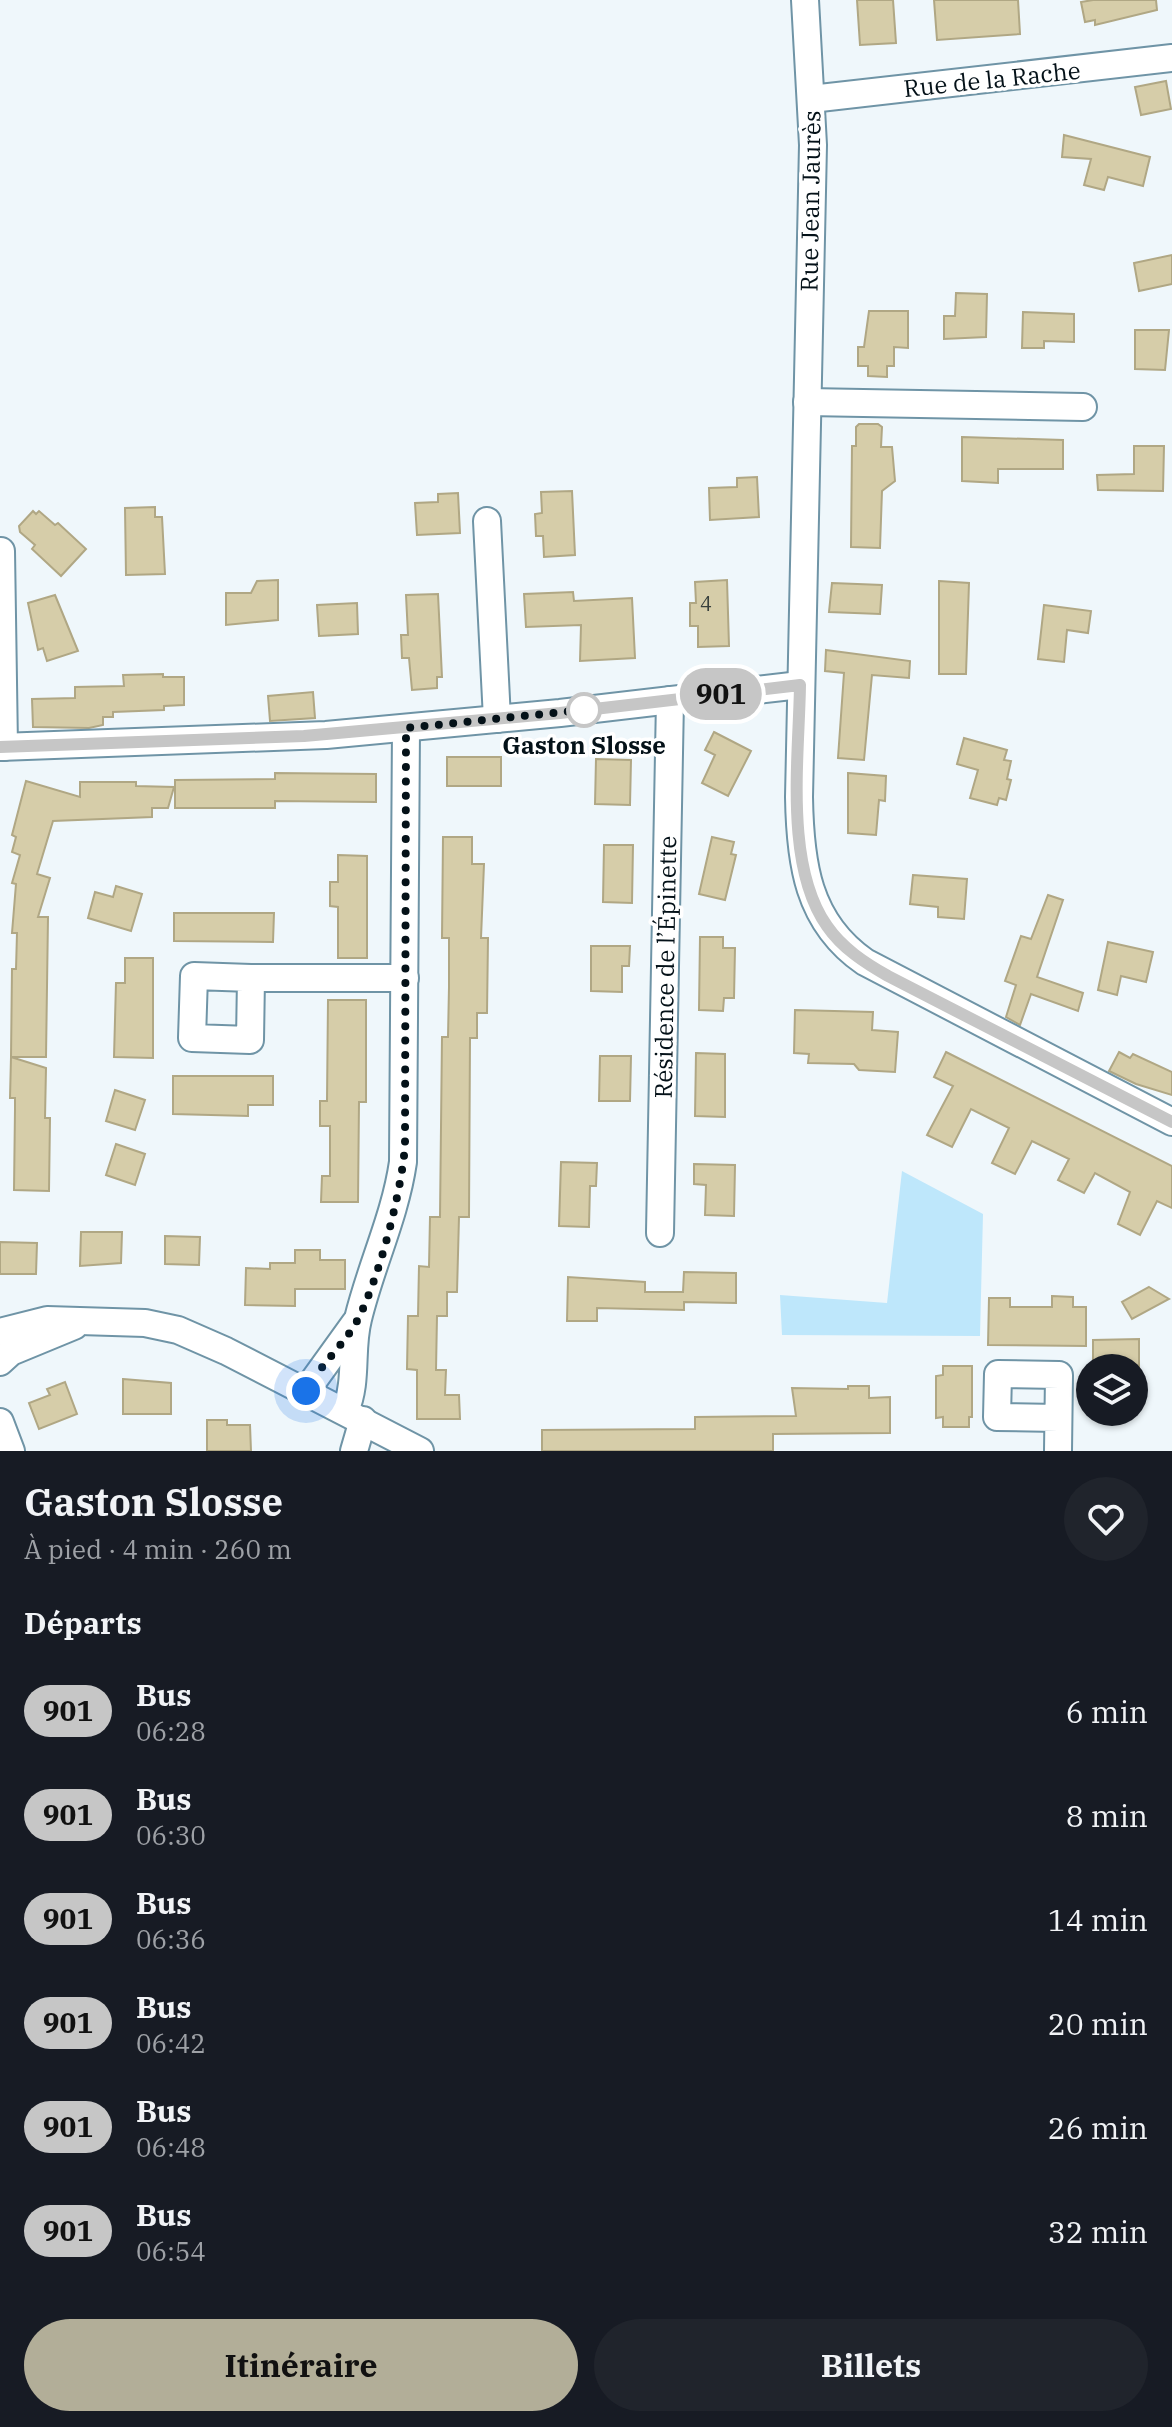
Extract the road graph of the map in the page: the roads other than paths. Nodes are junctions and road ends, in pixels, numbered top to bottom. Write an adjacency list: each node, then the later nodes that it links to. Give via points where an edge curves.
1 (805, 0): 3 (street, Rue Jean Jaurès)
2 (1172, 58): 3 (street, Rue de la Rache)
3 (811, 99): 4 (street, Rue Jean Jaurès)
4 (807, 402): 5 (street); 8 (street, Rue Jean Jaurès)
5 (1083, 407)
6 (487, 521): 10 (street)
7 (1, 551): 12 (street)
8 (800, 685): 9 (street); 15 (street, Rue Jean Jaurès, via 801,859 814,903 835,937 888,976)
9 (670, 700): 10 (street); 16 (street, Résidence de l’Épinette)
10 (497, 719): 11 (street)
11 (406, 728): 12 (street, via 269,739); 14 (street)
12 (2, 747)
13 (251, 978): 14 (street)
14 (405, 978): 18 (street, via 403,1162 393,1215)
15 (1172, 1122)
16 (660, 1233)
17 (93, 1320): 19 (street, via 47,1320); 20 (street, via 16,1350); 21 (street, via 178,1330)
18 (357, 1320): 21 (street); 24 (street, via 354,1381)
19 (0, 1332)
20 (0, 1362)
21 (306, 1391): 24 (street)
22 (1058, 1418): 28 (street)
23 (0, 1422): 25 (street)
24 (365, 1428): 26 (street); 27 (street)
25 (11, 1451)
26 (354, 1451)
27 (420, 1451)
28 (1058, 1451)

